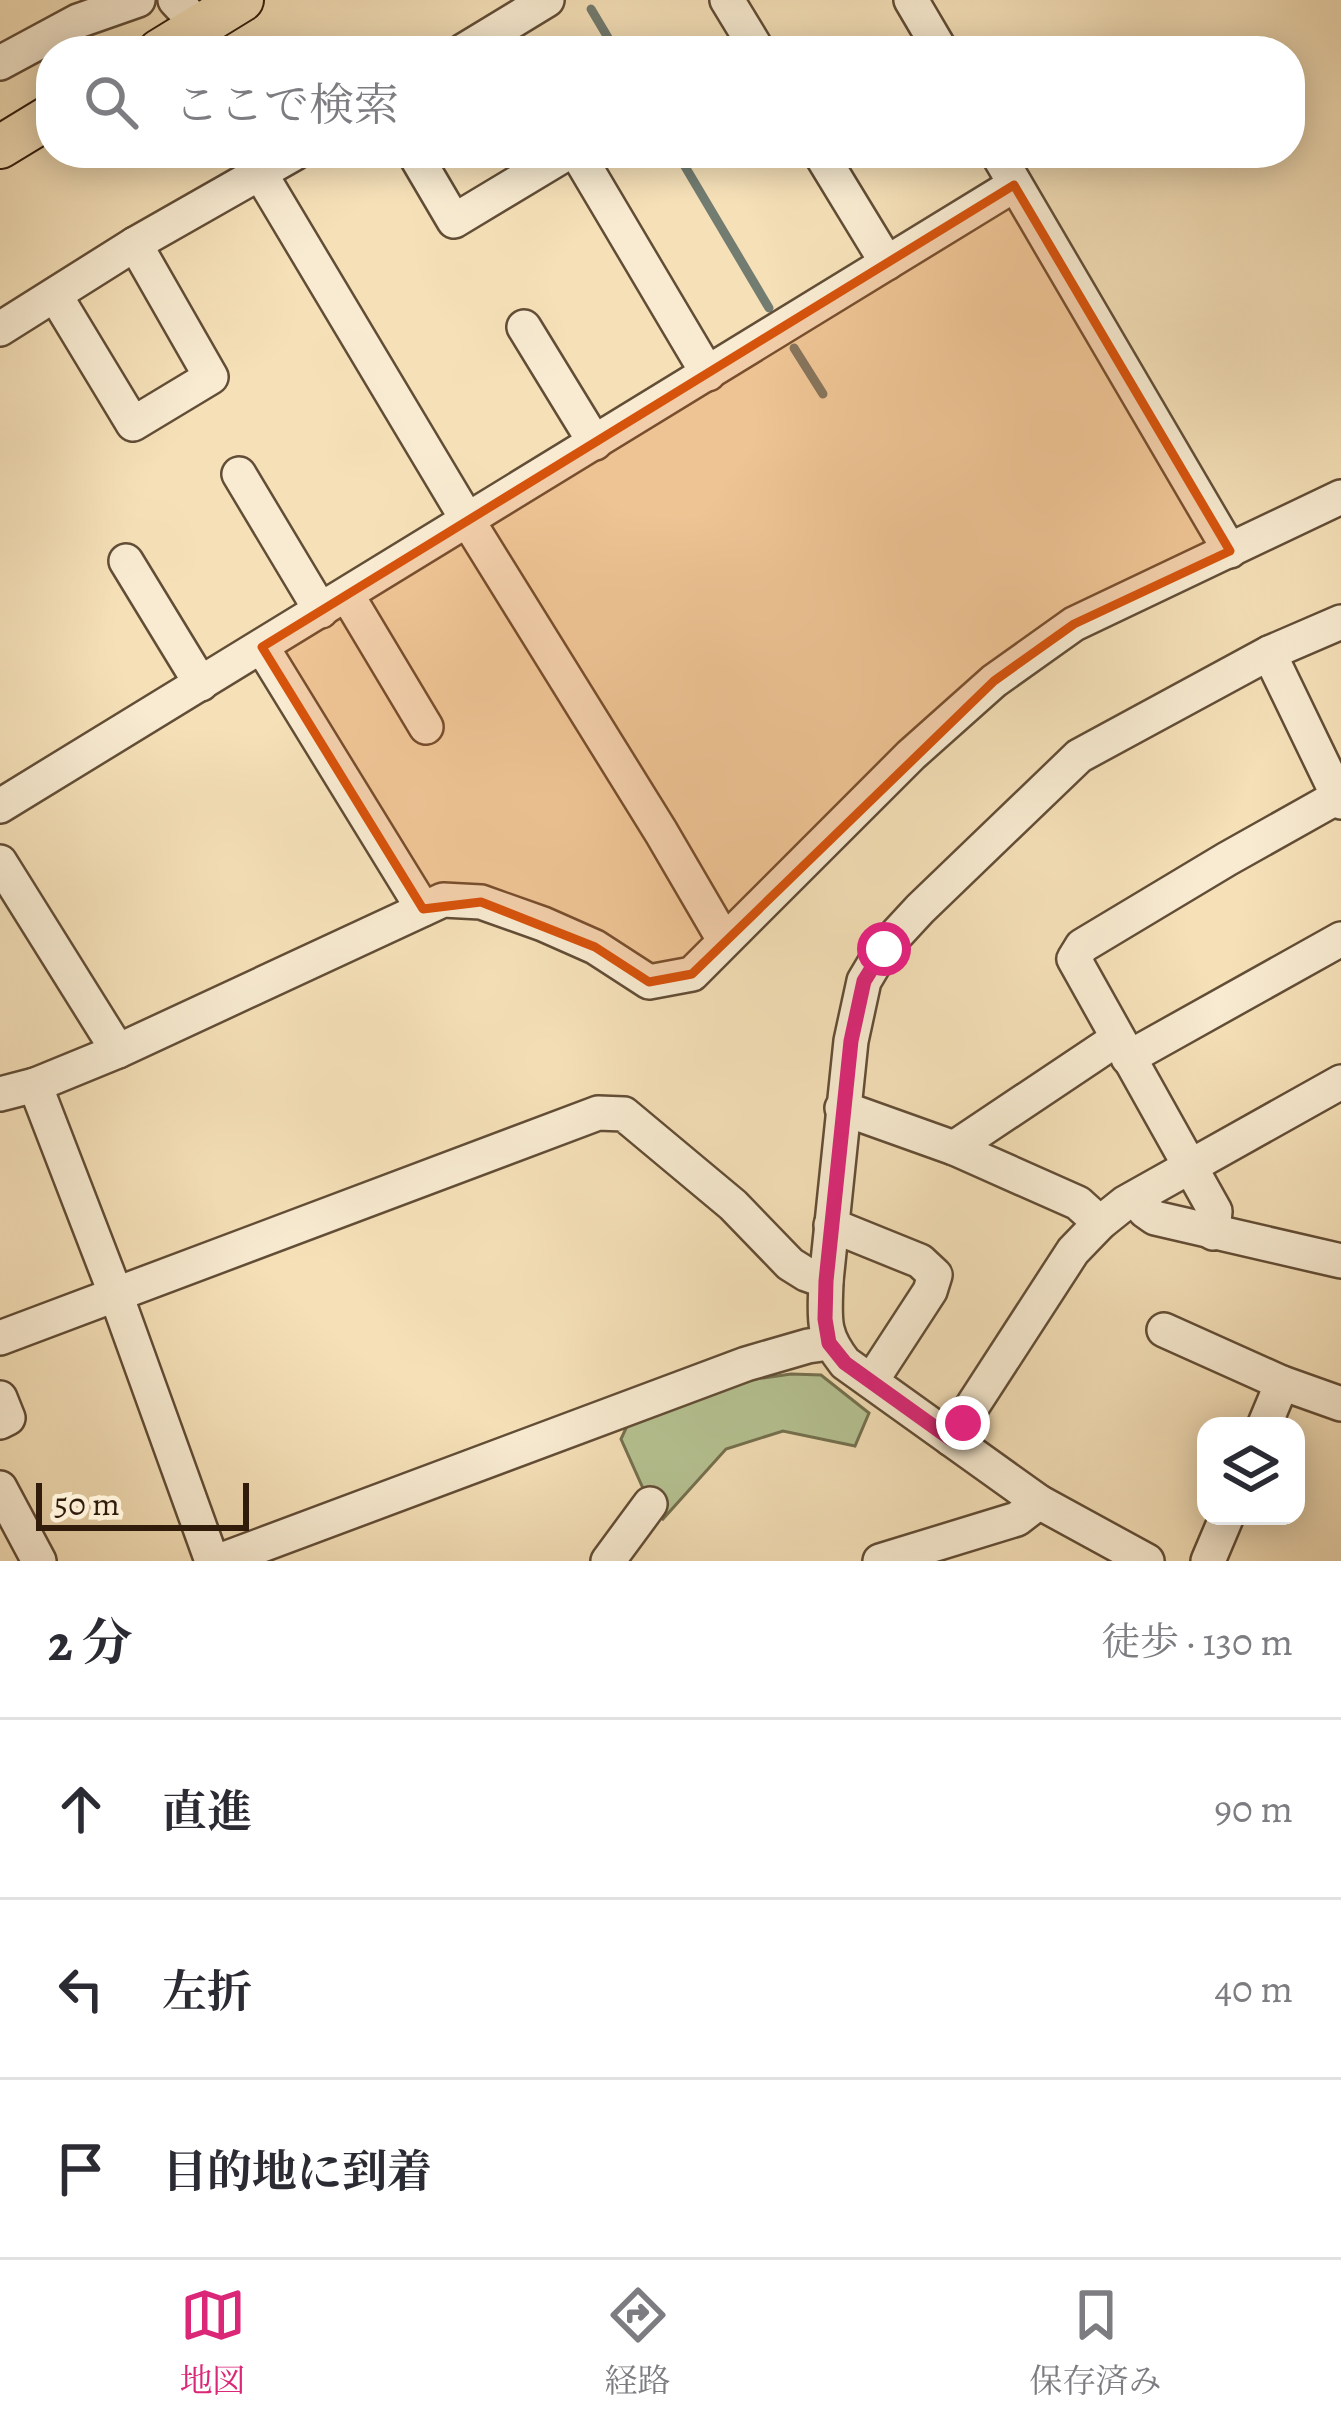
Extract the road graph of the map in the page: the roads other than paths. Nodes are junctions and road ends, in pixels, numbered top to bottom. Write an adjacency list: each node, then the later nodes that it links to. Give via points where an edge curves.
1 (138, 0): 7 (street)
2 (242, 0): 6 (main road)
3 (547, 0): 8 (street)
4 (727, 0): 9 (street)
5 (911, 0): 10 (street)
6 (180, 33)
7 (51, 36)
8 (512, 36)
9 (749, 36)
10 (932, 36)
11 (36, 44): 12 (street)
12 (0, 63)
13 (36, 125): 14 (main road)
14 (0, 147)
15 (248, 168): 23 (street)
16 (256, 168): 32 (street)
17 (424, 168): 18 (street, via 454,221)
18 (542, 168)
19 (586, 168): 28 (street)
20 (829, 168): 24 (street)
21 (1005, 168): 22 (street)
22 (1014, 185): 24 (street); 33 (street)
23 (136, 244): 25 (street); 25 (street, via 211,377 133,424)
24 (887, 263): 28 (street)
25 (56, 295): 27 (street)
26 (524, 327): 29 (street)
27 (0, 329)
28 (708, 374): 29 (street)
29 (595, 443): 32 (street)
30 (239, 474): 35 (street)
31 (1341, 497): 33 (street)
32 (468, 521): 35 (street); 46 (street)
33 (1229, 551): 46 (street, via 1074,624 994,681)
34 (126, 560): 39 (street)
35 (334, 603): 37 (street); 40 (street)
36 (1341, 622): 38 (street)
37 (262, 647): 39 (street); 44 (street)
38 (1269, 653): 41 (street); 52 (street, via 1079,757 920,908 864,981)
39 (201, 684): 42 (street)
40 (426, 727)
41 (1340, 798): 47 (street, via 1082,946 1074,959)
42 (0, 806)
43 (0, 862): 48 (street)
44 (423, 908): 46 (street, via 482,902 595,947 649,982 692,974); 48 (street)
45 (1341, 939): 47 (street)
46 (724, 940)
47 (1123, 1049): 53 (street); 54 (street)
48 (118, 1051): 50 (street)
49 (1341, 1082): 54 (street)
50 (35, 1085): 51 (street); 61 (street)
51 (0, 1094)
52 (842, 1108): 53 (street); 57 (street)
53 (954, 1148): 56 (street, via 1078,1203)
54 (1190, 1166): 55 (street); 58 (street, via 1216,1211)
55 (1135, 1198): 56 (street); 58 (street, via 1155,1218)
56 (1100, 1223): 71 (street, via 1073,1251)
57 (831, 1225): 60 (street); 65 (street, via 920,1261 934,1275)
58 (1213, 1233): 59 (street)
59 (1341, 1261)
60 (826, 1281): 61 (street, via 790,1264 624,1114 598,1114); 64 (street)
61 (116, 1295): 63 (street); 77 (street)
62 (1164, 1330): 66 (street)
63 (0, 1338)
64 (829, 1343): 65 (street); 77 (street, via 746,1364)
65 (872, 1380): 71 (street)
66 (1282, 1383): 68 (street); 69 (street)
67 (0, 1398): 70 (street, via 8,1418)
68 (1341, 1404)
69 (1268, 1417)
70 (0, 1422)
71 (951, 1439): 73 (street)
72 (0, 1488): 76 (street)
73 (1039, 1502): 79 (street, via 1017,1519); 80 (street)
74 (650, 1504): 78 (street)
75 (1223, 1525): 81 (street)
76 (39, 1561)
77 (216, 1561)
78 (608, 1561)
79 (880, 1561)
80 (1147, 1561)
81 (1208, 1561)

